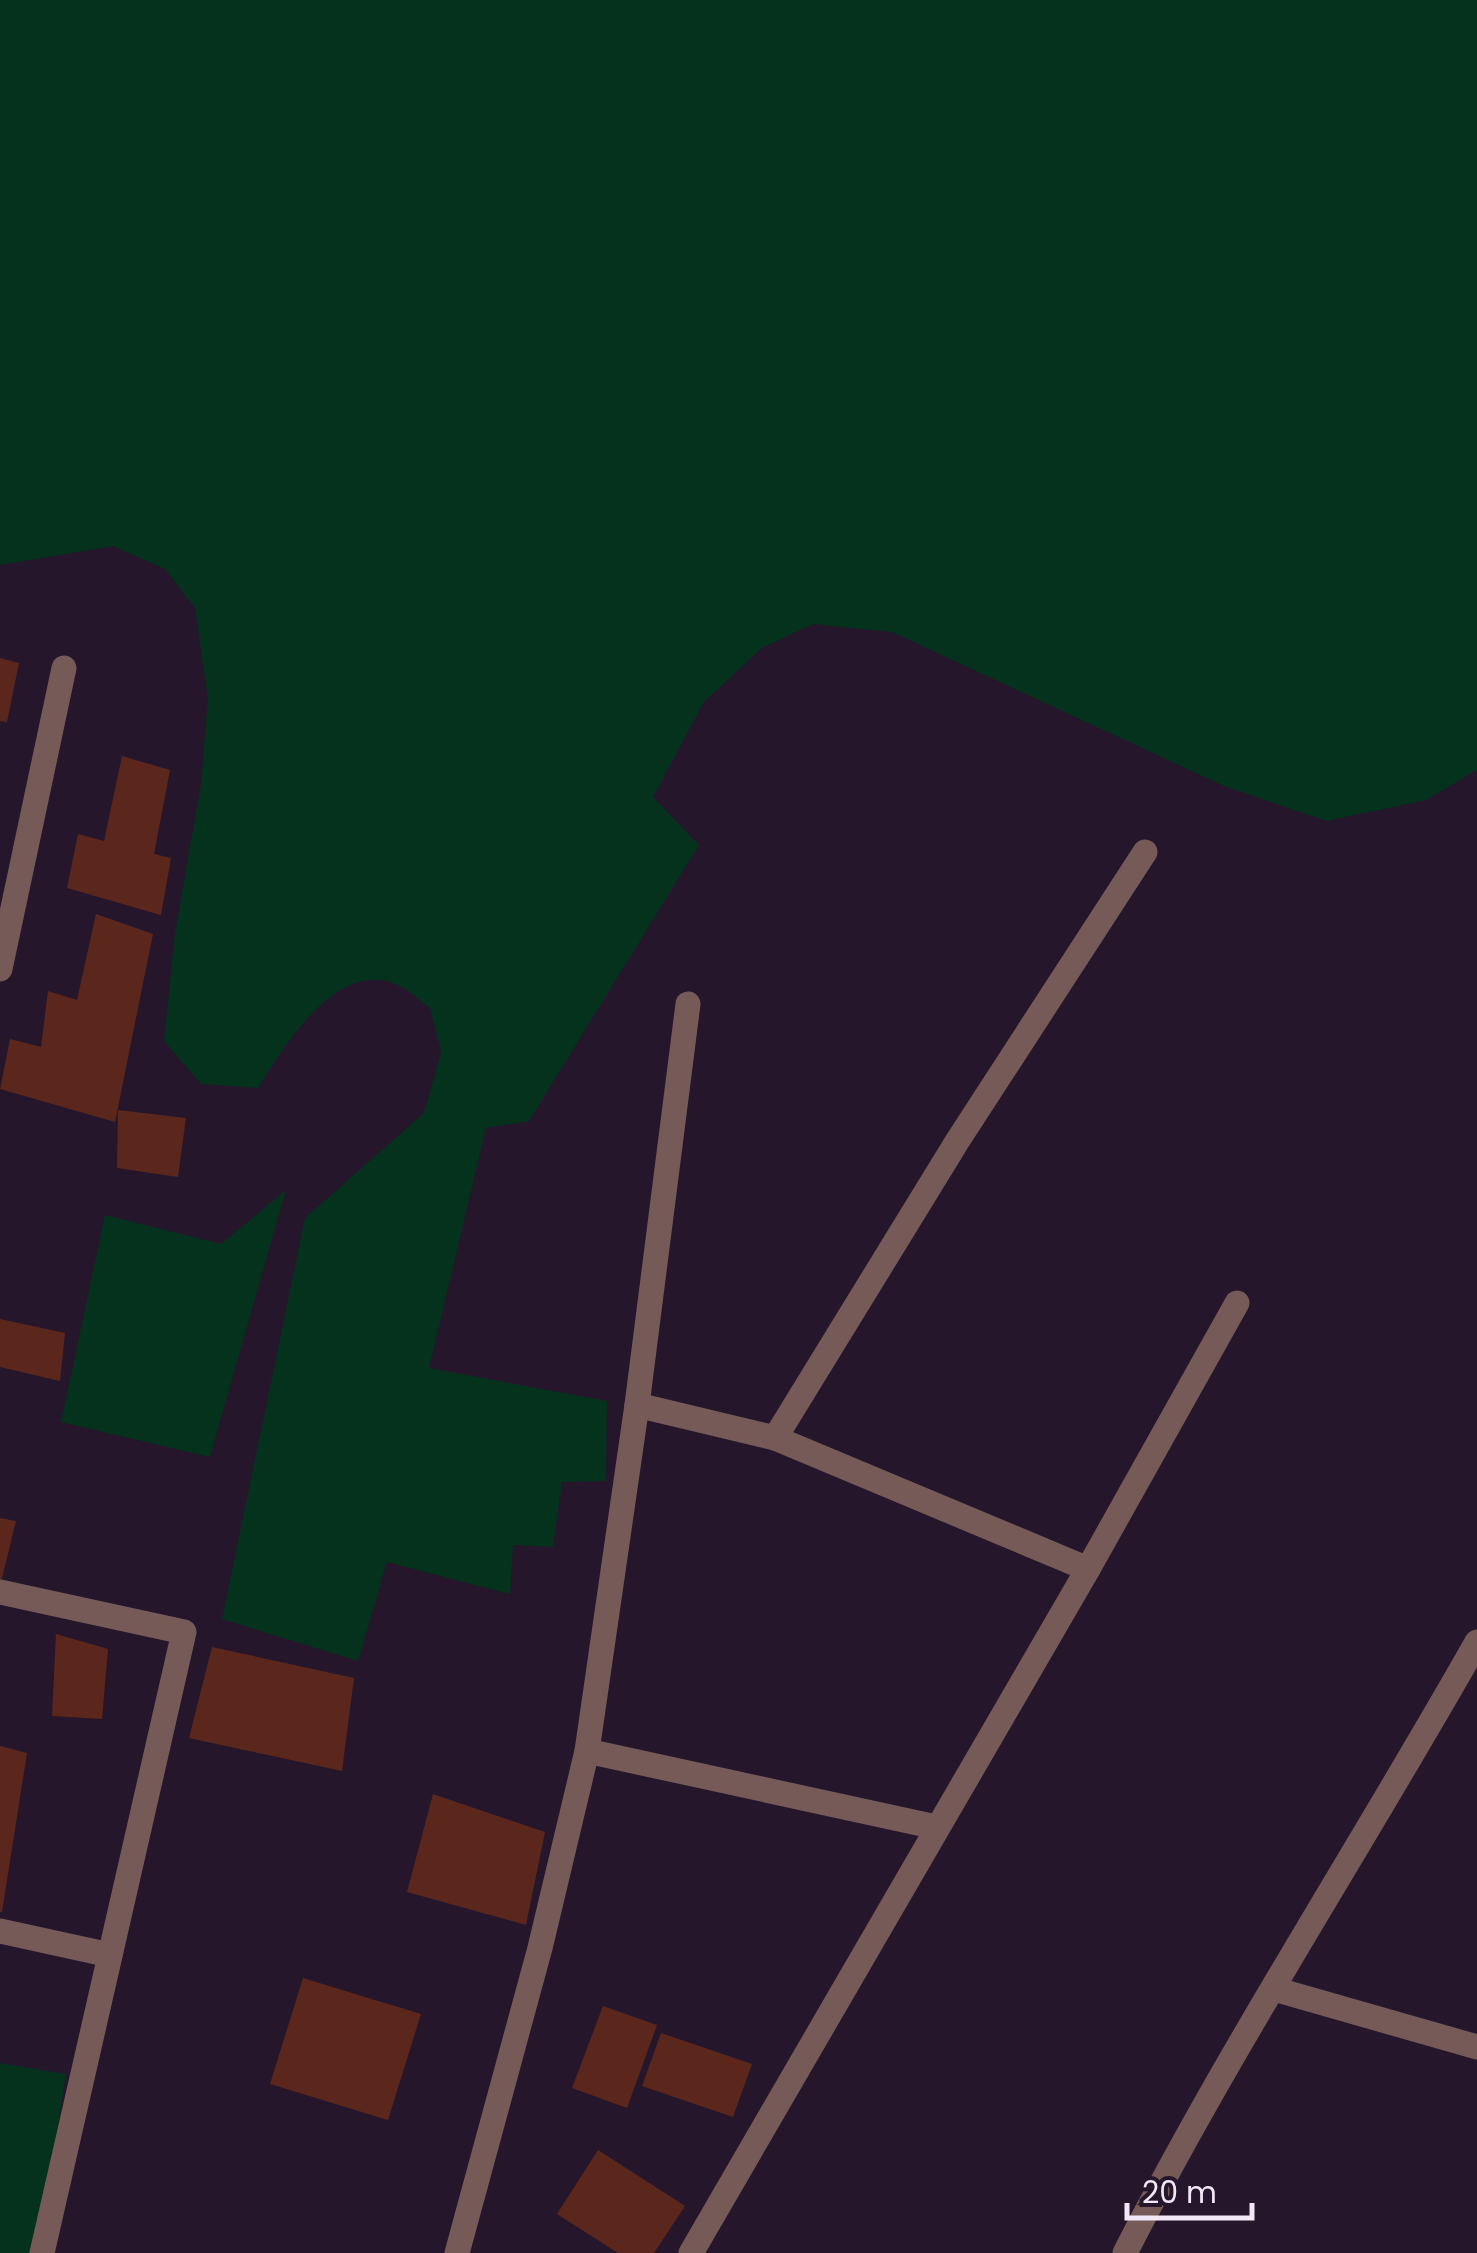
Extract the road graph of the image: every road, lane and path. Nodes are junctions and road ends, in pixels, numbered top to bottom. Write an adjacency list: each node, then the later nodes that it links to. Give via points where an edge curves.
1 (64, 668): 3 (street)
2 (1145, 852): 7 (street)
3 (0, 969)
4 (688, 1004): 6 (street)
5 (1237, 1302): 8 (street)
6 (638, 1405): 7 (street); 11 (street)
7 (775, 1438): 8 (street)
8 (1088, 1569): 12 (street)
9 (0, 1592): 14 (street, via 184,1632)
10 (1477, 1642): 15 (street)
11 (587, 1751): 12 (street); 18 (street)
12 (936, 1827): 19 (street)
13 (0, 1931): 14 (street)
14 (110, 1954): 17 (street)
15 (1274, 1989): 16 (street); 20 (street)
16 (1477, 2048)
17 (42, 2253)
18 (457, 2253)
19 (690, 2253)
20 (1125, 2253)

